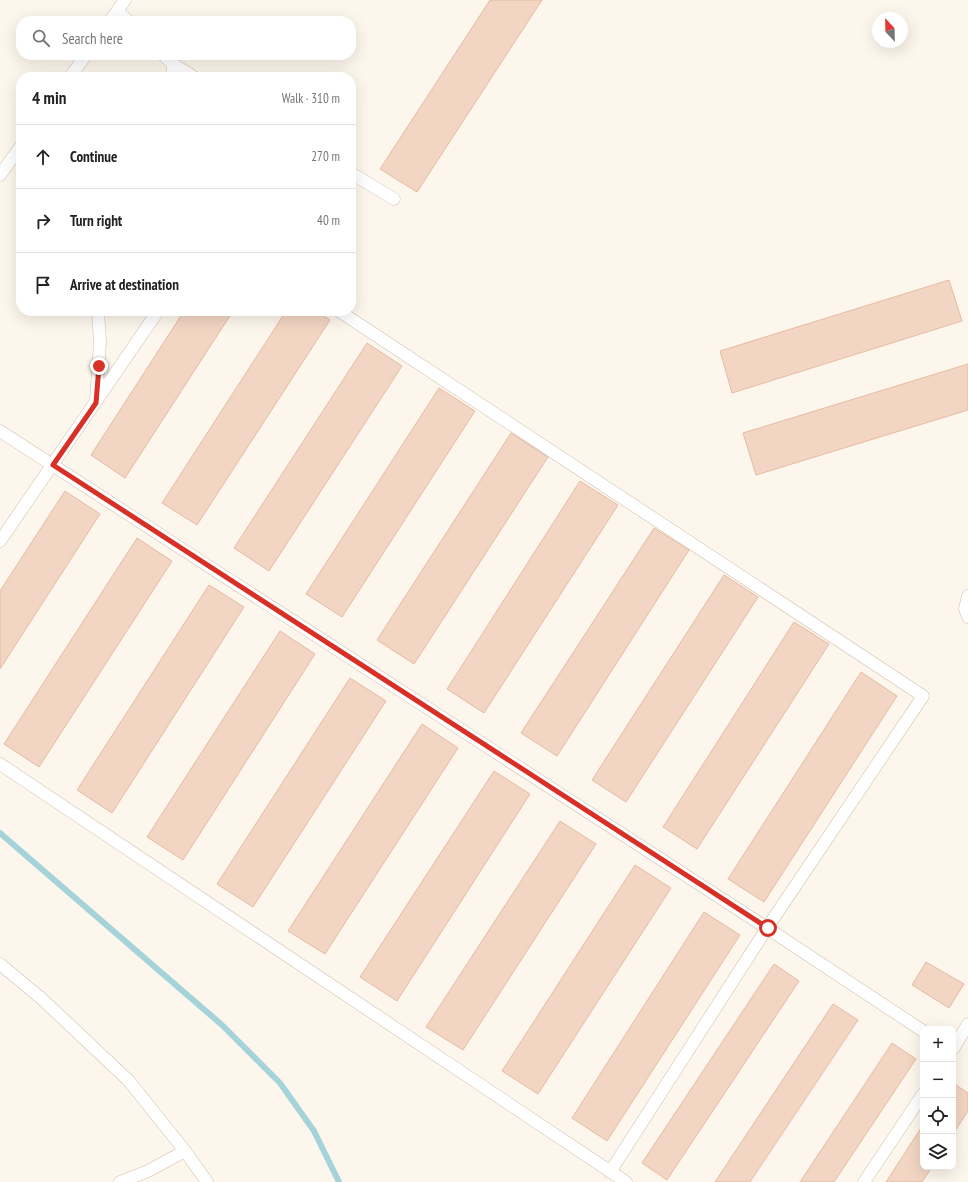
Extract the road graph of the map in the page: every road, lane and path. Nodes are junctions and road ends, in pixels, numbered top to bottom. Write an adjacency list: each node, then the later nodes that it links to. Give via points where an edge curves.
1 (125, 0): 2 (lane)
2 (114, 16)
3 (82, 60): 6 (lane)
4 (169, 60): 5 (lane)
5 (173, 64): 7 (lane); 8 (lane)
6 (74, 72)
7 (172, 72)
8 (186, 72)
9 (16, 153): 10 (lane)
10 (0, 175)
11 (356, 176): 12 (lane)
12 (394, 199)
13 (98, 316): 16 (lane, via 100,342)
14 (155, 316): 16 (lane)
15 (347, 316): 23 (lane, via 923,696)
16 (96, 403): 18 (lane)
17 (0, 431): 18 (lane)
18 (53, 465): 19 (lane); 23 (lane)
19 (0, 541)
20 (968, 596): 21 (lane, via 965,609)
21 (968, 617)
22 (0, 764): 30 (lane)
23 (768, 928): 26 (lane); 30 (lane)
24 (0, 964): 29 (lane, via 42,999 129,1082)
25 (968, 1024): 27 (lane)
26 (920, 1029)
27 (956, 1044)
28 (920, 1098): 34 (lane)
29 (185, 1151): 31 (lane, via 148,1171); 32 (lane)
30 (610, 1172): 33 (lane)
31 (120, 1182)
32 (207, 1182)
33 (626, 1182)
34 (864, 1182)

